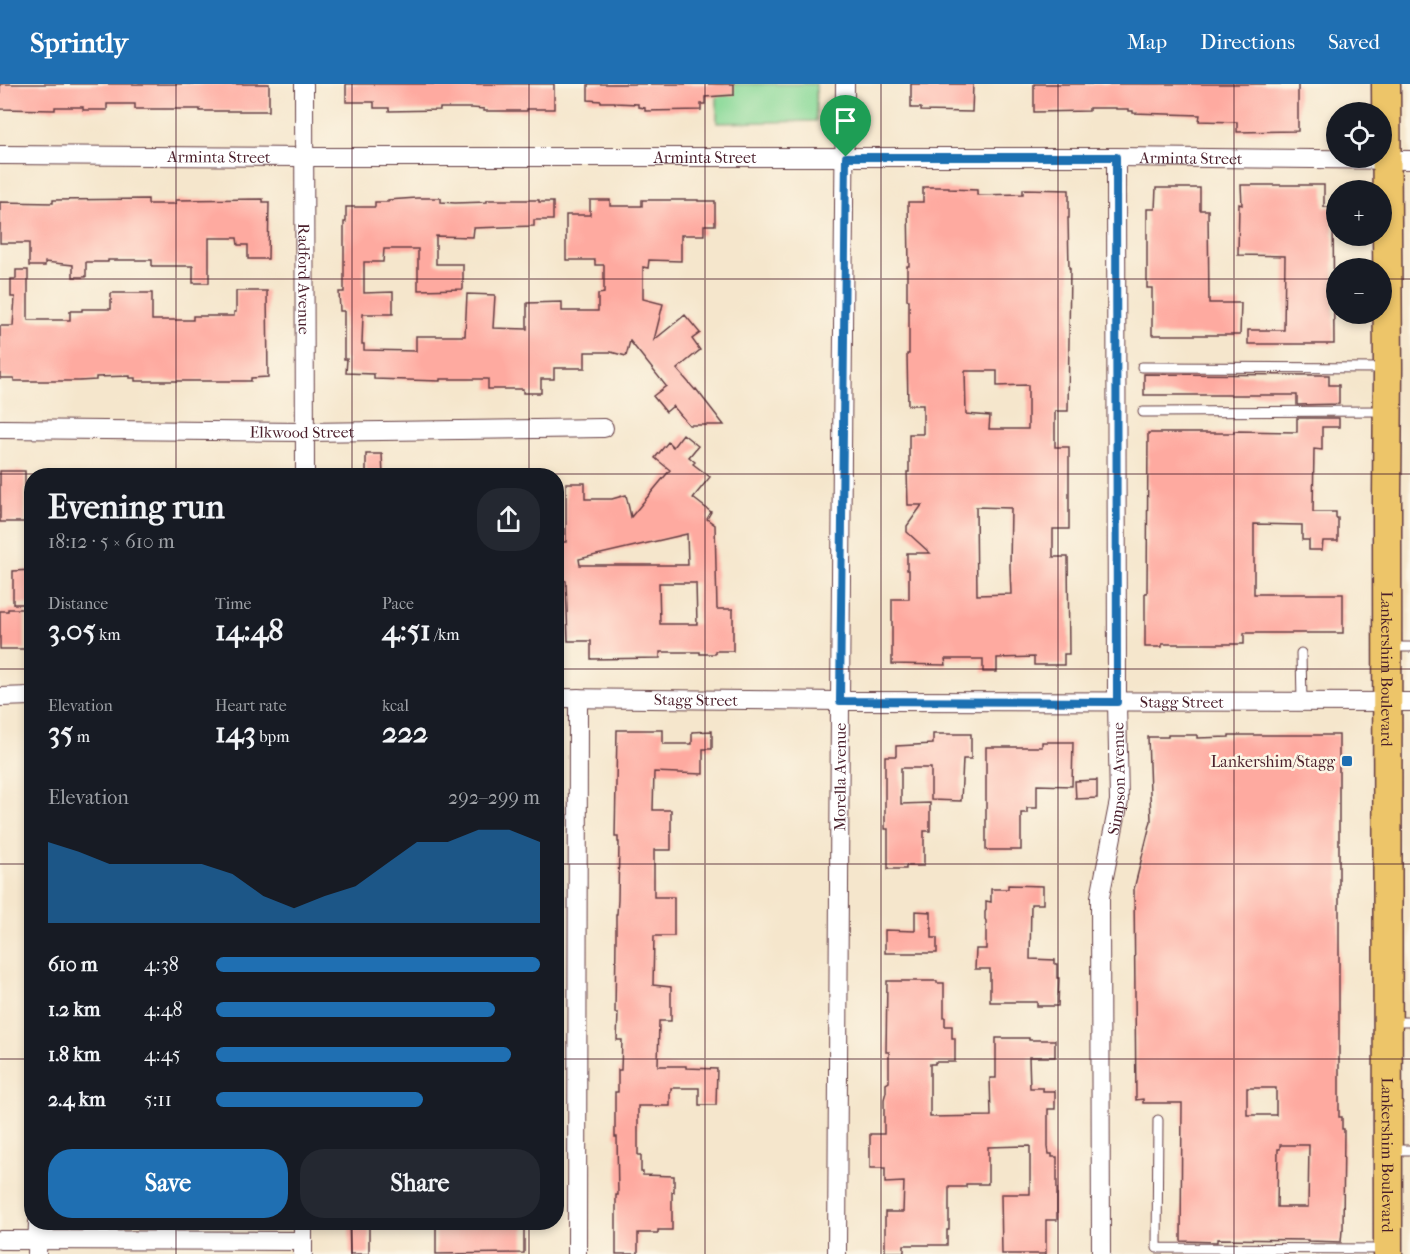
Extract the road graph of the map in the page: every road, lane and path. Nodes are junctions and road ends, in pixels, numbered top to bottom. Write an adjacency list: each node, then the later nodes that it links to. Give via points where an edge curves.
1 (304, 84): 5 (street, Radford Avenue)
2 (845, 84): 6 (street, Morella Avenue)
3 (1386, 84): 8 (main road, Lankershim Boulevard)
4 (0, 154): 5 (street, Arminta Street)
5 (304, 157): 6 (street, Arminta Street); 15 (street, Radford Avenue)
6 (846, 157): 7 (street, Arminta Street); 23 (street, Morella Avenue)
7 (1116, 157): 8 (street, Arminta Street); 24 (street, Simpson Avenue)
8 (1398, 160): 10 (main road, Lankershim Boulevard)
9 (1142, 367): 10 (lane)
10 (1388, 368): 11 (main road, Lankershim Boulevard)
11 (1388, 411): 12 (lane); 17 (main road, Lankershim Boulevard)
12 (1143, 412)
13 (604, 428): 15 (street, Elkwood Street)
14 (0, 429): 15 (street, Elkwood Street)
15 (305, 432): 16 (street, Radford Avenue)
16 (305, 468)
17 (1399, 647): 26 (main road, Lankershim Boulevard)
18 (1301, 653): 25 (lane)
19 (24, 696): 20 (street)
20 (0, 697)
21 (564, 698): 22 (street, Stagg Street)
22 (578, 698): 23 (street, Stagg Street); 34 (street)
23 (840, 701): 24 (street, Stagg Street); 35 (street, Morella Avenue)
24 (1117, 702): 25 (street, Stagg Street); 36 (street, Simpson Avenue, via 1119,801 1100,897)
25 (1302, 702): 26 (street, Stagg Street)
26 (1399, 702): 27 (main road, Lankershim Boulevard)
27 (1399, 1022): 29 (main road, Lankershim Boulevard)
28 (1158, 1120): 33 (lane, via 1157,1248)
29 (1399, 1150): 33 (main road, Lankershim Boulevard)
30 (37, 1239): 31 (street); 32 (street)
31 (303, 1239)
32 (0, 1240)
33 (1388, 1251)
34 (577, 1254)
35 (837, 1254)
36 (1101, 1254)

